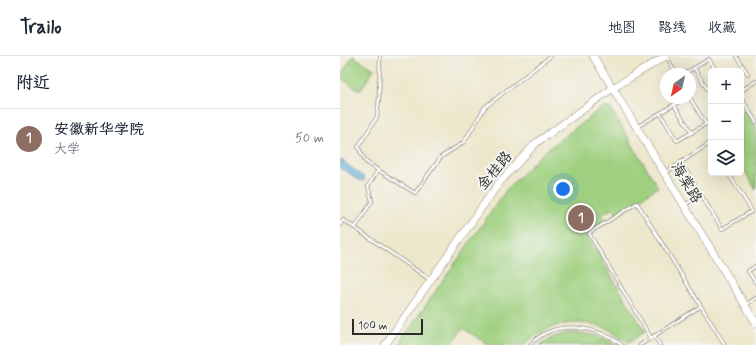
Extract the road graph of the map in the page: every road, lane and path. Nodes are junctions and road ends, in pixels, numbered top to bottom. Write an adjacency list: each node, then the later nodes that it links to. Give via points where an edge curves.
1 (380, 56): 25 (lane, via 377,118 358,147 366,162)
2 (551, 56): 25 (lane, via 485,107 464,142 441,157 415,193)
3 (593, 56): 12 (street, 海棠路)
4 (666, 56): 6 (lane); 12 (street, 金桂路)
5 (736, 56): 10 (lane)
6 (673, 68)
7 (694, 68): 8 (lane, via 709,59)
8 (714, 68)
9 (696, 71): 14 (lane)
10 (748, 74)
11 (756, 81): 13 (lane)
12 (613, 88): 21 (street, 海棠路); 33 (street, 金桂路, via 536,142 499,183)
13 (744, 88)
14 (708, 90)
15 (744, 103): 19 (lane)
16 (694, 104): 20 (lane)
17 (674, 105): 18 (lane); 22 (lane)
18 (660, 113): 21 (lane); 22 (lane, via 677,141)
19 (756, 122)
20 (706, 124): 22 (lane)
21 (636, 128): 26 (street, 海棠路)
22 (692, 133)
23 (708, 144): 24 (lane)
24 (681, 162): 26 (lane); 28 (lane)
25 (378, 170): 31 (lane, via 368,186 372,201)
26 (664, 173): 29 (street, 海棠路)
27 (730, 176): 28 (lane, via 752,211 722,229)
28 (700, 195): 29 (lane)
29 (684, 206): 36 (street, 海棠路)
30 (340, 225): 31 (lane, via 343,220)
31 (355, 228): 33 (lane)
32 (756, 266): 34 (lane, via 748,270)
33 (430, 279): 40 (street, 金桂路)
34 (756, 283)
35 (756, 298): 36 (lane)
36 (745, 305): 38 (street, 海棠路)
37 (701, 306): 39 (lane); 39 (lane, via 637,203 589,233); 45 (lane)
38 (756, 323)
39 (653, 337): 43 (lane); 44 (lane)
40 (385, 345)
41 (530, 345): 42 (lane, via 548,333 565,328 582,328 608,335)
42 (622, 345)
43 (640, 345)
44 (660, 345)
45 (725, 345)

